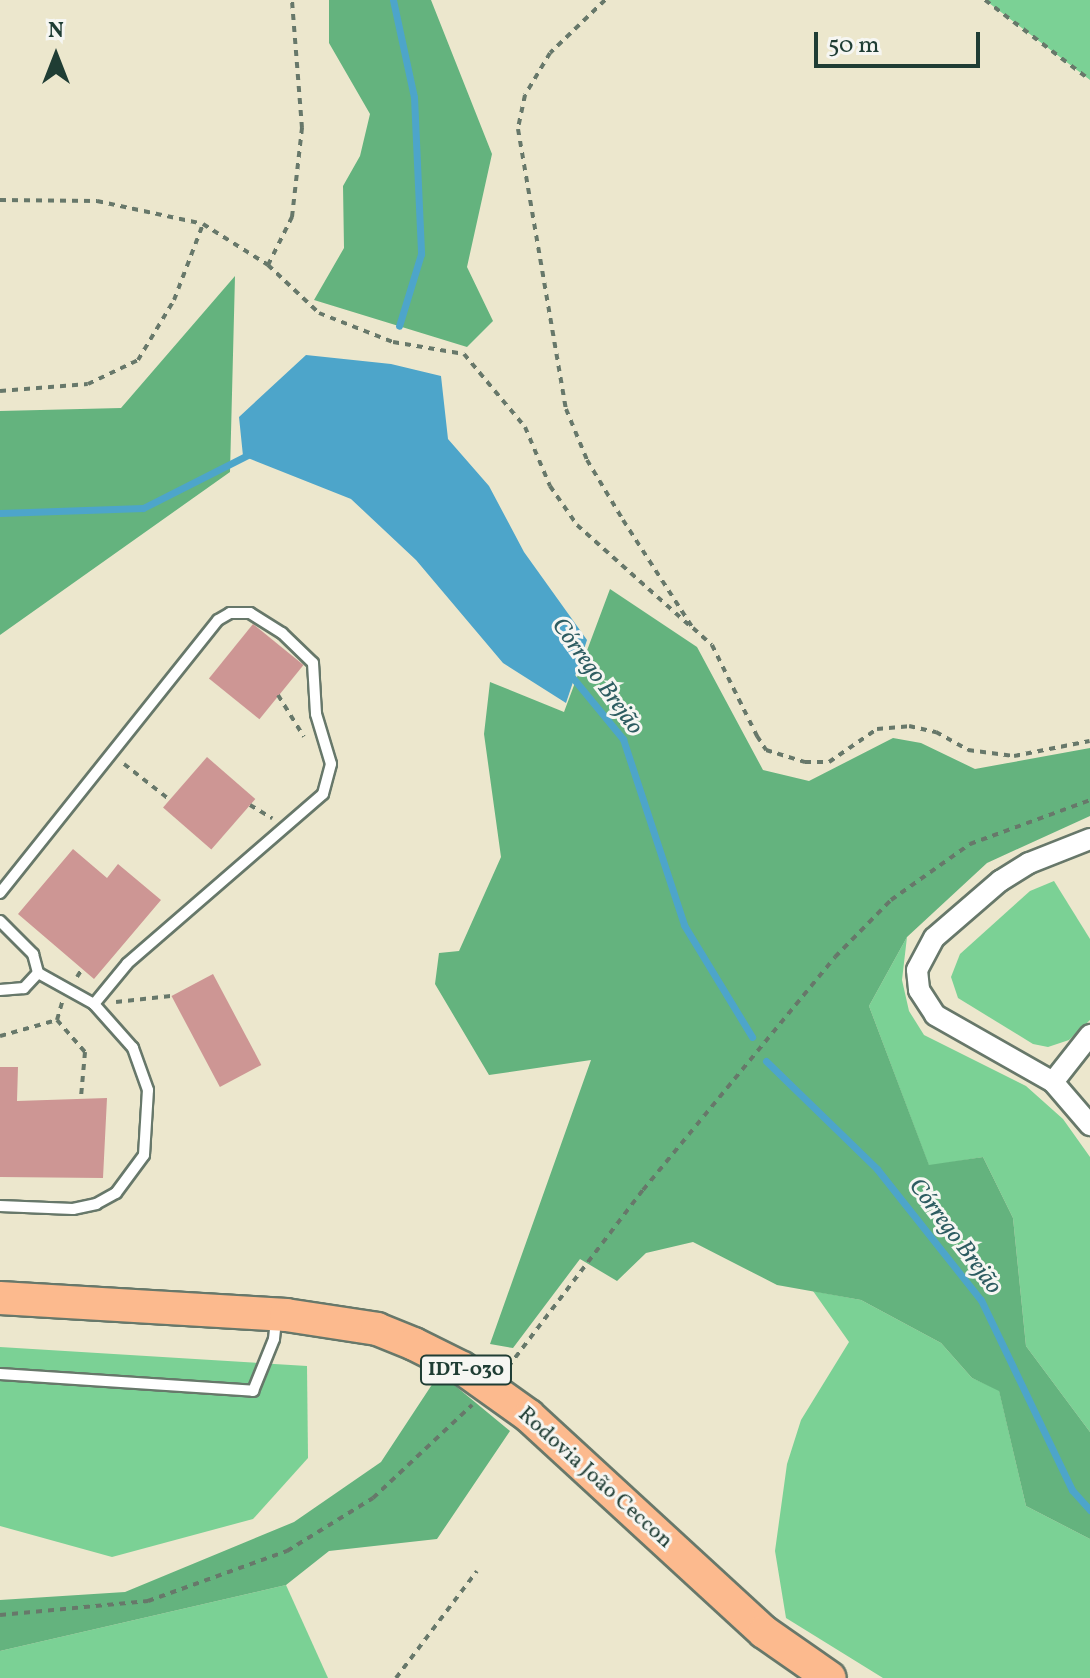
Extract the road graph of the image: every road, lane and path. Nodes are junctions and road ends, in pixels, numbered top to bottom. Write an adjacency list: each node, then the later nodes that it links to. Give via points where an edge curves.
1 (292, 0): 7 (path, via 302,128 292,217)
2 (605, 0): 9 (path, via 550,53 525,95 518,129 566,409 587,460)
3 (985, 0): 4 (path)
4 (1090, 80)
5 (0, 200): 6 (path, via 97,201)
6 (203, 224): 7 (path); 8 (path, via 174,300 138,360 88,384)
7 (268, 265): 9 (path, via 319,313 393,342 464,354 525,427 550,486 577,525)
8 (0, 391)
9 (693, 628): 11 (path, via 712,645 744,717 766,750 784,759 829,762 877,729 909,726 936,732 968,750 1014,756)
10 (278, 695): 12 (path, via 305,739)
11 (1090, 741)
12 (327, 745): 13 (lane, via 316,714 313,663 266,621 239,611 218,620); 17 (lane, via 331,764 323,794)
13 (112, 755): 14 (path); 19 (lane)
14 (170, 800)
15 (1090, 800): 37 (path, via 970,844 891,900 835,957 673,1153)
16 (250, 805): 17 (path)
17 (288, 828): 26 (lane, via 127,964)
18 (1090, 839): 30 (street, via 1029,863 1000,881 934,938 917,970 919,990 935,1015)
19 (0, 893)
20 (0, 921): 22 (lane, via 33,954)
21 (82, 969): 23 (path)
22 (38, 973): 23 (lane); 24 (lane, via 24,988)
23 (68, 989): 26 (lane); 27 (path)
24 (0, 990)
25 (171, 996): 26 (path)
26 (94, 1004): 33 (lane, via 142,1067 150,1117 144,1155 116,1193 96,1204 73,1209)
27 (57, 1020): 29 (path); 31 (path, via 85,1052)
28 (1090, 1035): 30 (street)
29 (0, 1036)
30 (1053, 1082): 32 (street)
31 (81, 1097)
32 (1090, 1125)
33 (0, 1206)
34 (0, 1298): 35 (main road, Rodovia João Ceccon / IDT-030)
35 (277, 1314): 36 (lane, via 274,1339 253,1391); 37 (main road, Rodovia João Ceccon / IDT-030, via 377,1329 453,1363)
36 (0, 1374)
37 (491, 1387): 39 (path, via 373,1498 287,1551 148,1601); 41 (main road, Rodovia João Ceccon / IDT-030, via 764,1632)
38 (477, 1571): 40 (path)
39 (0, 1615)
40 (396, 1678)
41 (830, 1678)

